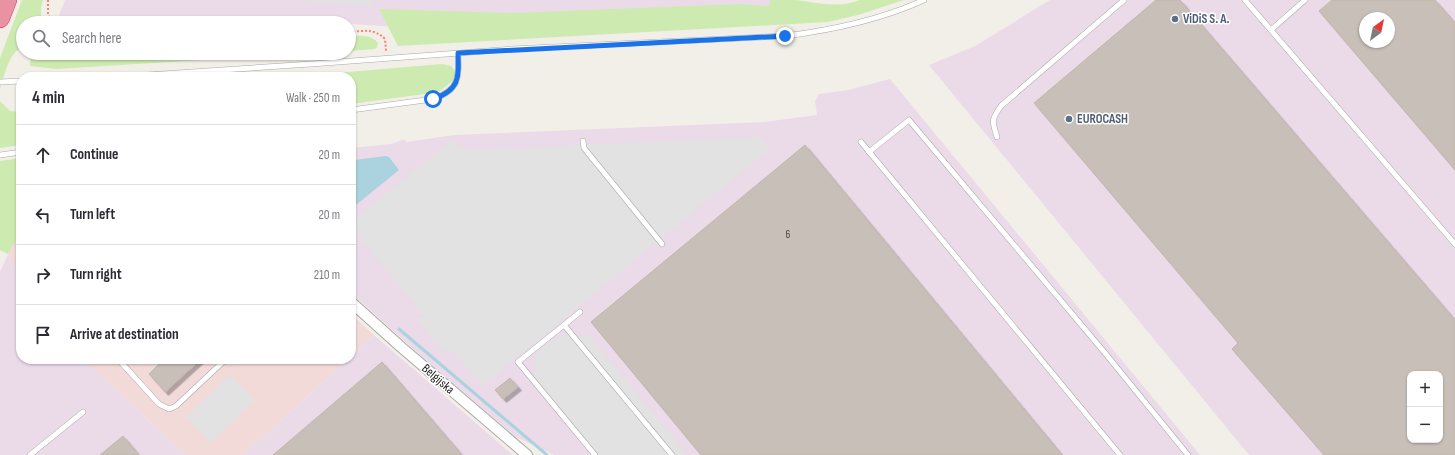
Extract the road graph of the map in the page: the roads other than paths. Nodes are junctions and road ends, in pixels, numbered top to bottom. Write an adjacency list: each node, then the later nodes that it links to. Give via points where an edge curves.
1 (7, 0): 6 (highway)
2 (924, 0): 8 (lane, via 863,22 807,33)
3 (1124, 0): 13 (lane, via 1001,106 993,116)
4 (1245, 0): 7 (lane)
5 (1305, 0): 7 (lane)
6 (0, 18)
7 (1271, 30): 20 (lane)
8 (458, 53): 9 (lane); 12 (lane, via 459,73 456,83 443,96)
9 (189, 72)
10 (16, 81): 11 (lane)
11 (0, 82)
12 (356, 109)
13 (997, 137)
14 (583, 141): 19 (lane, via 584,148)
15 (861, 142): 16 (lane)
16 (870, 152): 31 (lane); 32 (lane, via 909,120)
17 (16, 153): 18 (lane)
18 (0, 155)
19 (662, 244)
20 (1455, 244)
21 (356, 306): 28 (street, Belgijska)
22 (580, 312): 23 (lane)
23 (564, 324): 29 (lane, via 518,362); 30 (lane)
24 (123, 364): 25 (lane, via 159,404 169,409 176,406)
25 (221, 364)
26 (83, 412): 27 (lane)
27 (30, 455)
28 (527, 455)
29 (595, 455)
30 (672, 455)
31 (1120, 455)
32 (1188, 455)

